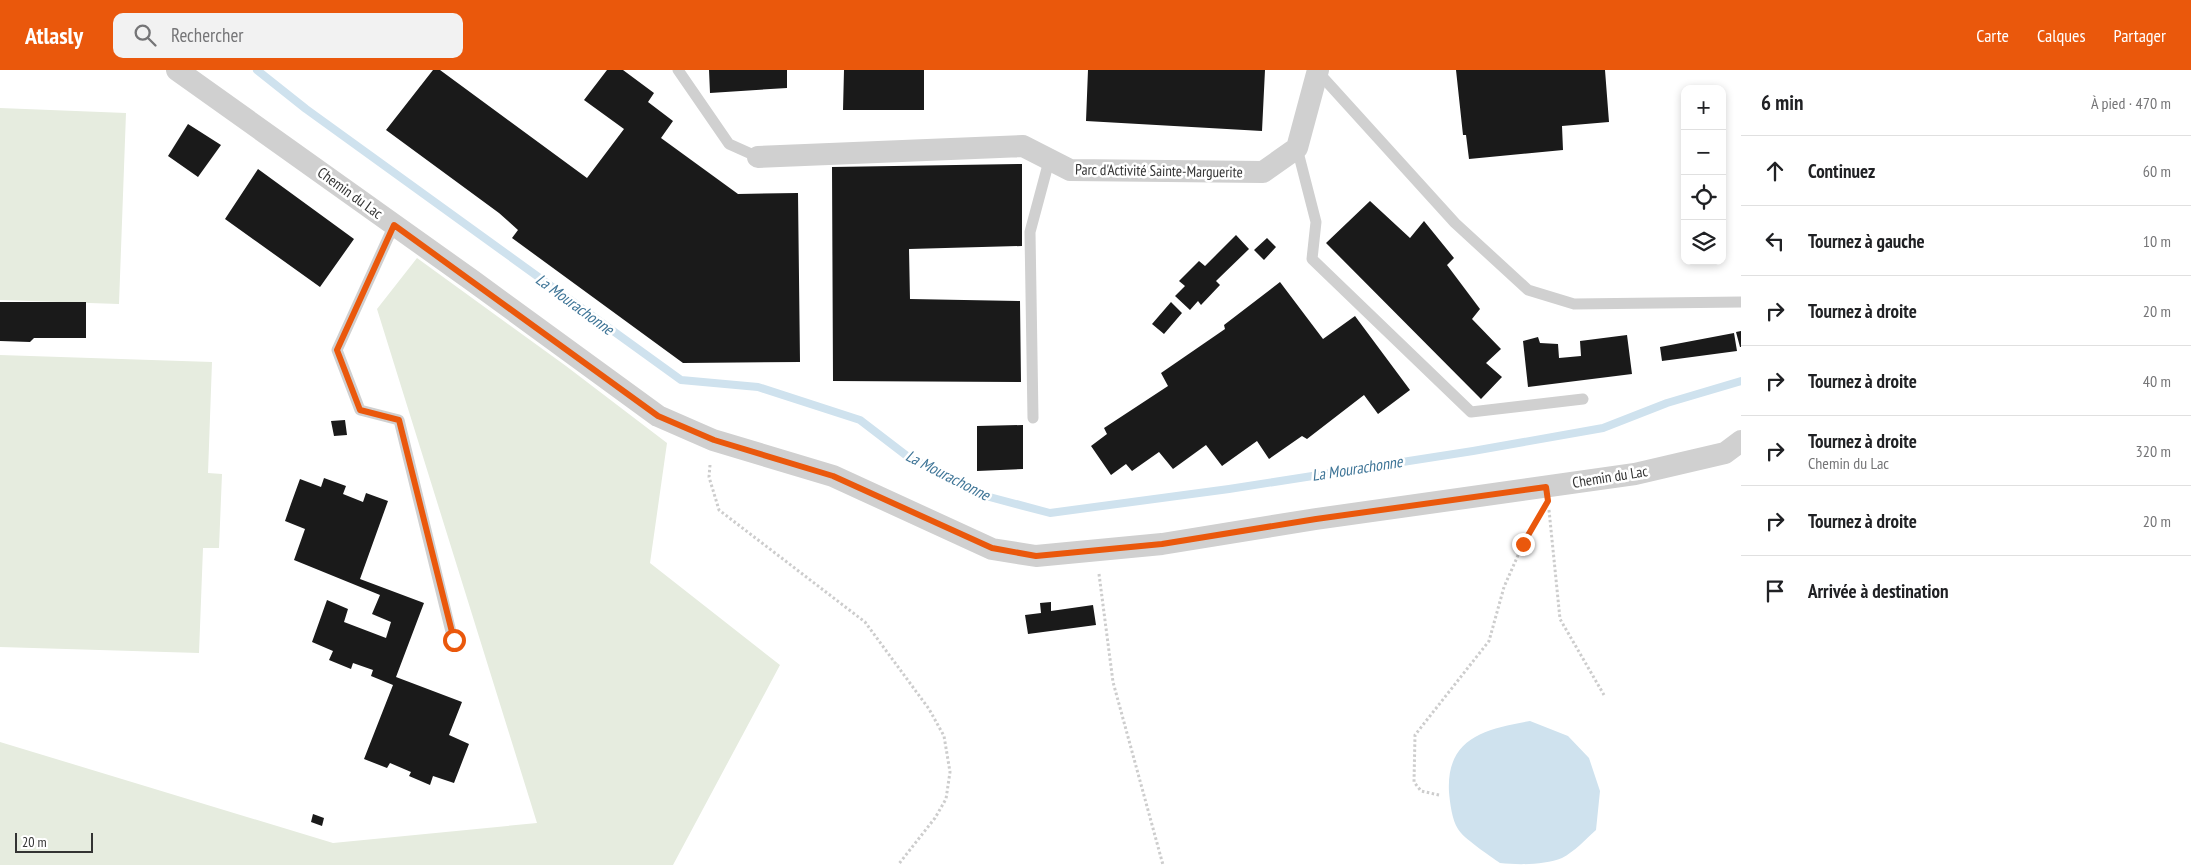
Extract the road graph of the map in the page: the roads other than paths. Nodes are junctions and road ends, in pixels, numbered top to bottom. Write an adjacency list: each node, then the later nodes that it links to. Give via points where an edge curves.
1 (177, 70): 7 (street, Chemin du Lac)
2 (678, 70): 5 (lane, via 729,144)
3 (1318, 71): 4 (street); 8 (lane, via 1455,223 1528,290 1574,304)
4 (1296, 148): 6 (street, Parc d'Activité Sainte-Marguerite, via 1263,172 1070,170); 9 (lane, via 1316,222 1312,259 1471,412)
5 (758, 156): 6 (street, Parc d'Activité Sainte-Marguerite, via 1023,146)
6 (1049, 161): 10 (lane, via 1030,232)
7 (394, 225): 11 (street, Chemin du Lac, via 658,416 714,440 833,476 992,548 1036,556 1162,544 1316,519 1547,494 1725,453); 12 (lane, via 337,350 360,410 399,420)
8 (1741, 302)
9 (1583, 400)
10 (1033, 418)
11 (1741, 441)
12 (454, 640)

